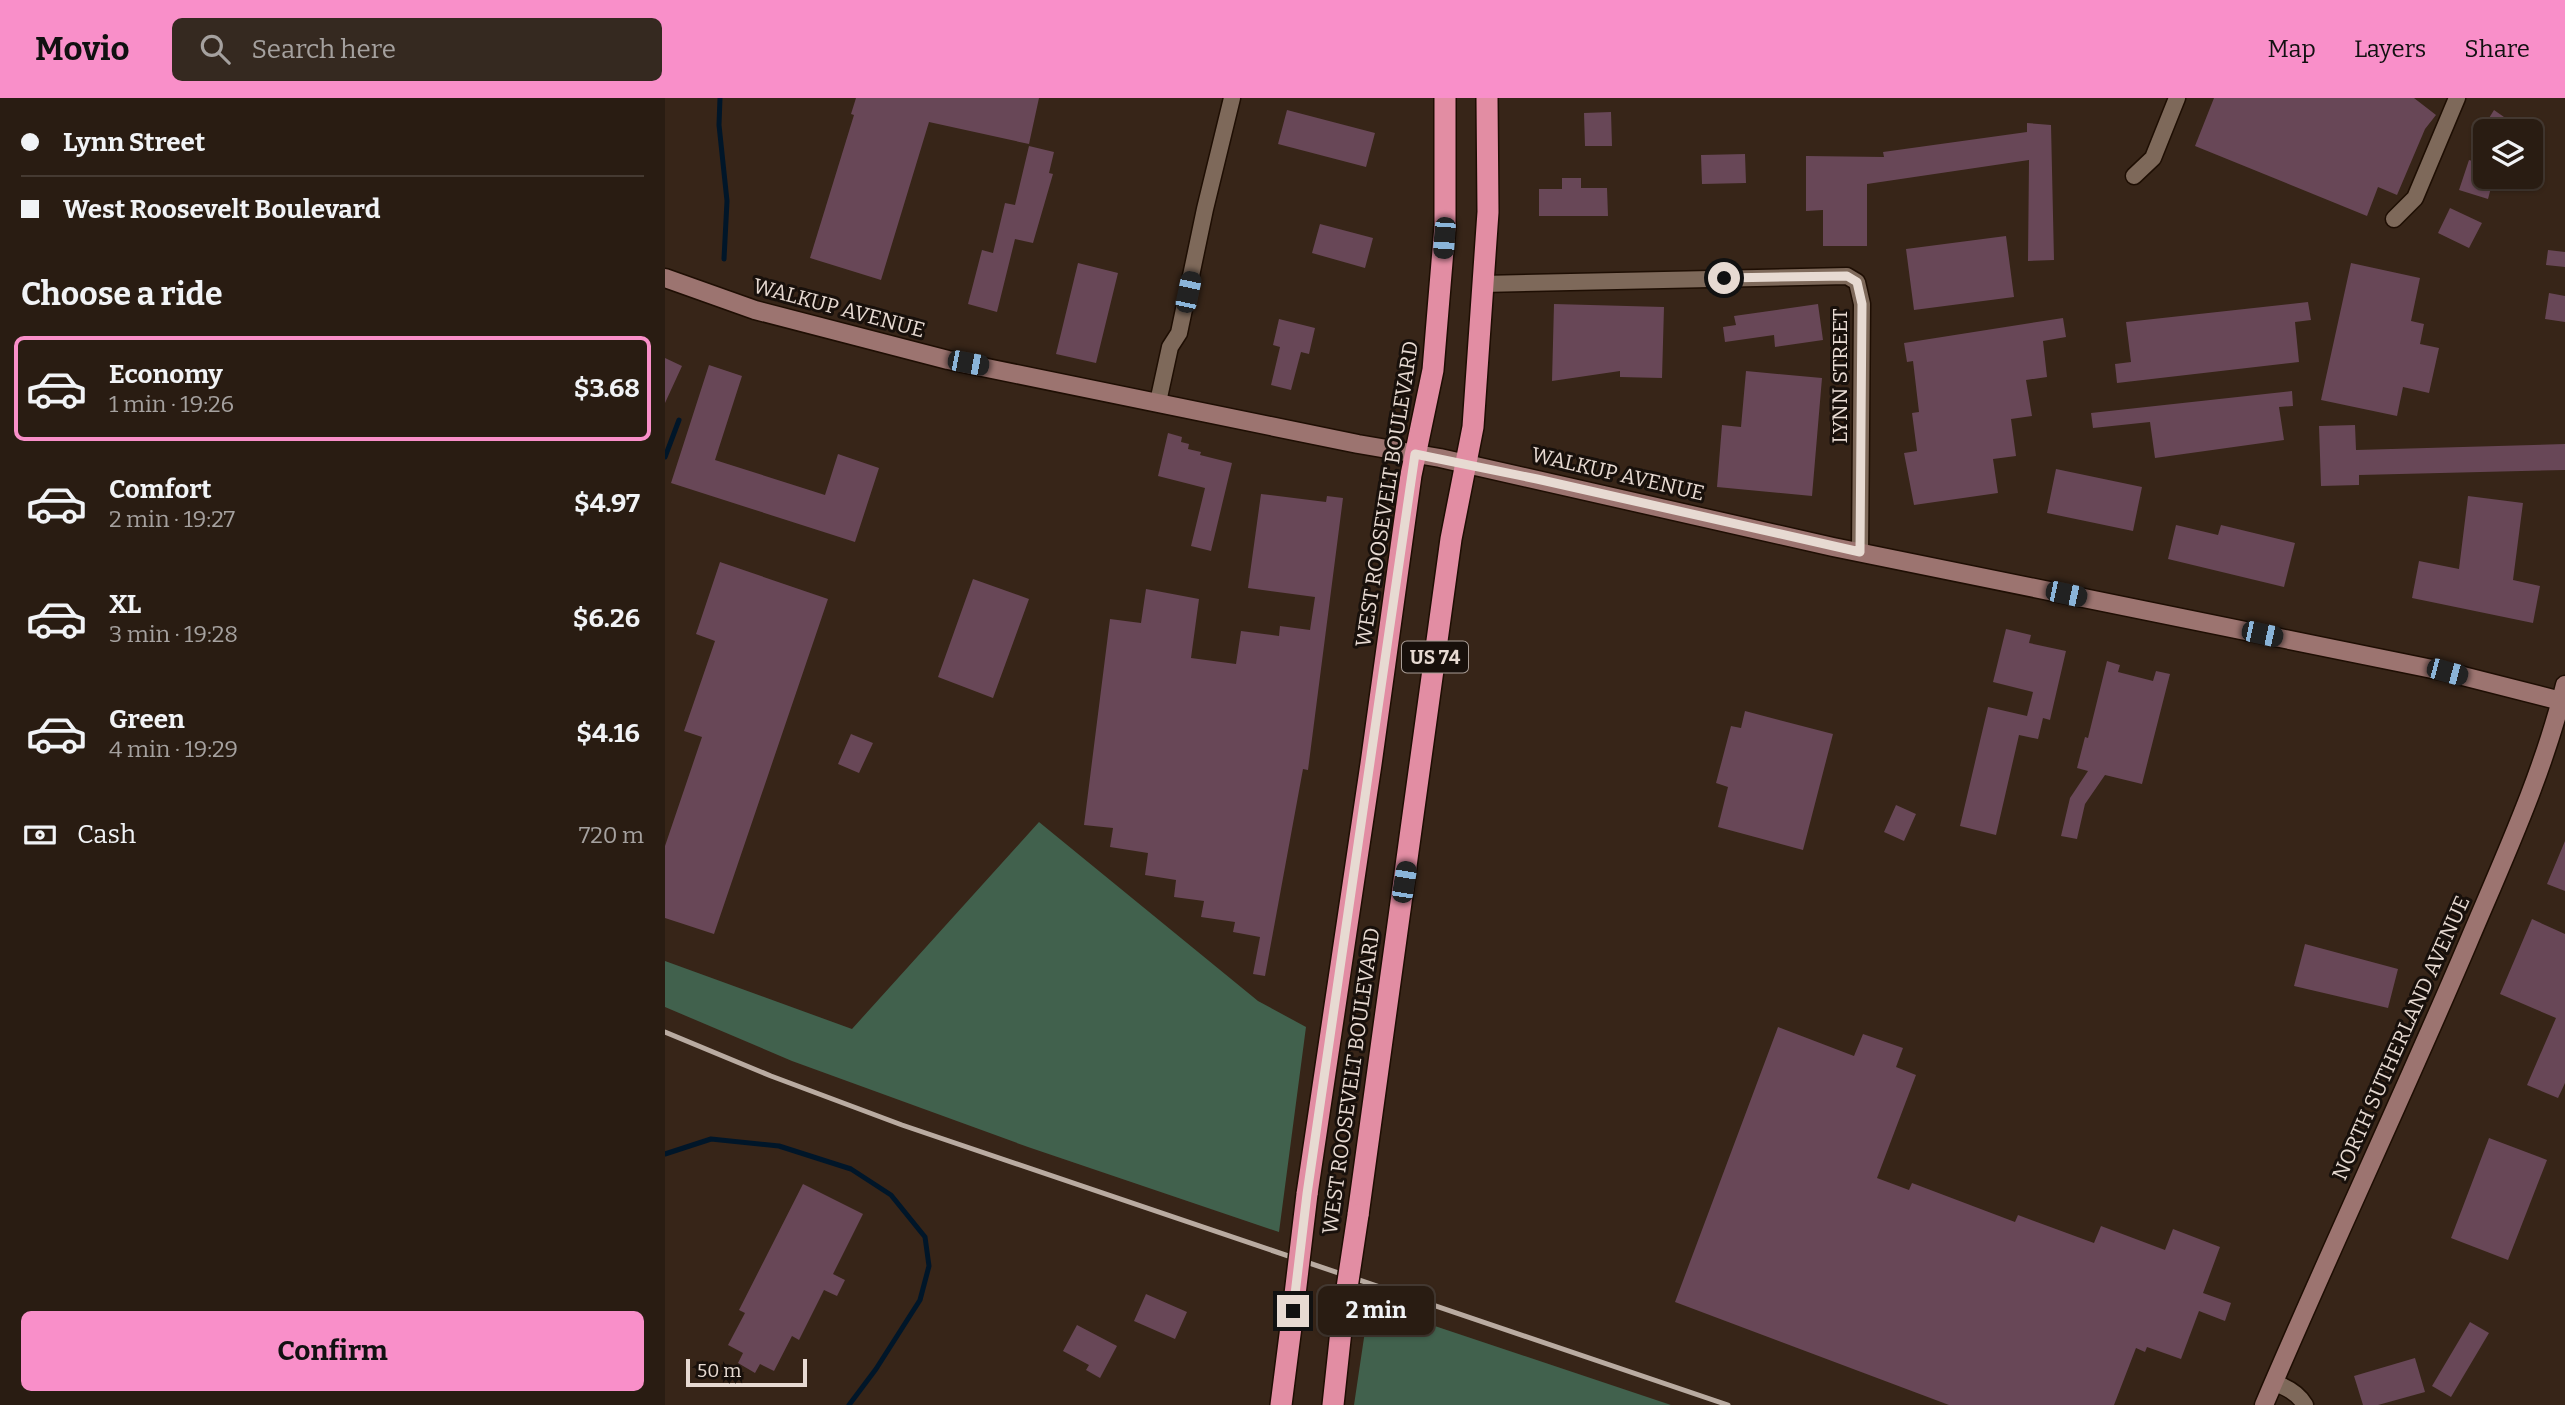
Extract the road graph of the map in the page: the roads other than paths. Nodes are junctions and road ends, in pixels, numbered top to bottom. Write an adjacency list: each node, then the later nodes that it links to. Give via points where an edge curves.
1 (1232, 98): 10 (street)
2 (1445, 98): 11 (highway, WEST ROOSEVELT BOULEVARD / US 74, via 1441,282 1433,370)
3 (1487, 98): 9 (highway, WEST ROOSEVELT BOULEVARD / US 74, via 1488,212)
4 (2177, 98): 6 (street, via 2153,158)
5 (2457, 98): 7 (street, via 2416,198)
6 (2134, 176)
7 (2394, 219)
8 (665, 278): 10 (street, WALKUP AVENUE, via 755,310 943,358)
9 (1482, 284): 12 (highway, WEST ROOSEVELT BOULEVARD / US 74, via 1473,426); 13 (street, LYNN STREET, via 1847,276 1857,282 1862,304)
10 (1159, 402): 11 (street, WALKUP AVENUE)
11 (1415, 454): 12 (street, WALKUP AVENUE); 16 (highway, WEST ROOSEVELT BOULEVARD / US 74, bridge, via 1307,1194)
12 (1466, 463): 13 (street, WALKUP AVENUE); 17 (highway, WEST ROOSEVELT BOULEVARD / US 74, bridge, via 1451,538)
13 (1860, 552): 14 (street, WALKUP AVENUE)
14 (2564, 696): 15 (street, NORTH SUTHERLAND AVENUE, via 2522,816)
15 (2274, 1383): 18 (street, NORTH SUTHERLAND AVENUE); 19 (street, via 2287,1387)
16 (1281, 1405)
17 (1333, 1405)
18 (2264, 1405)
19 (2305, 1405)

